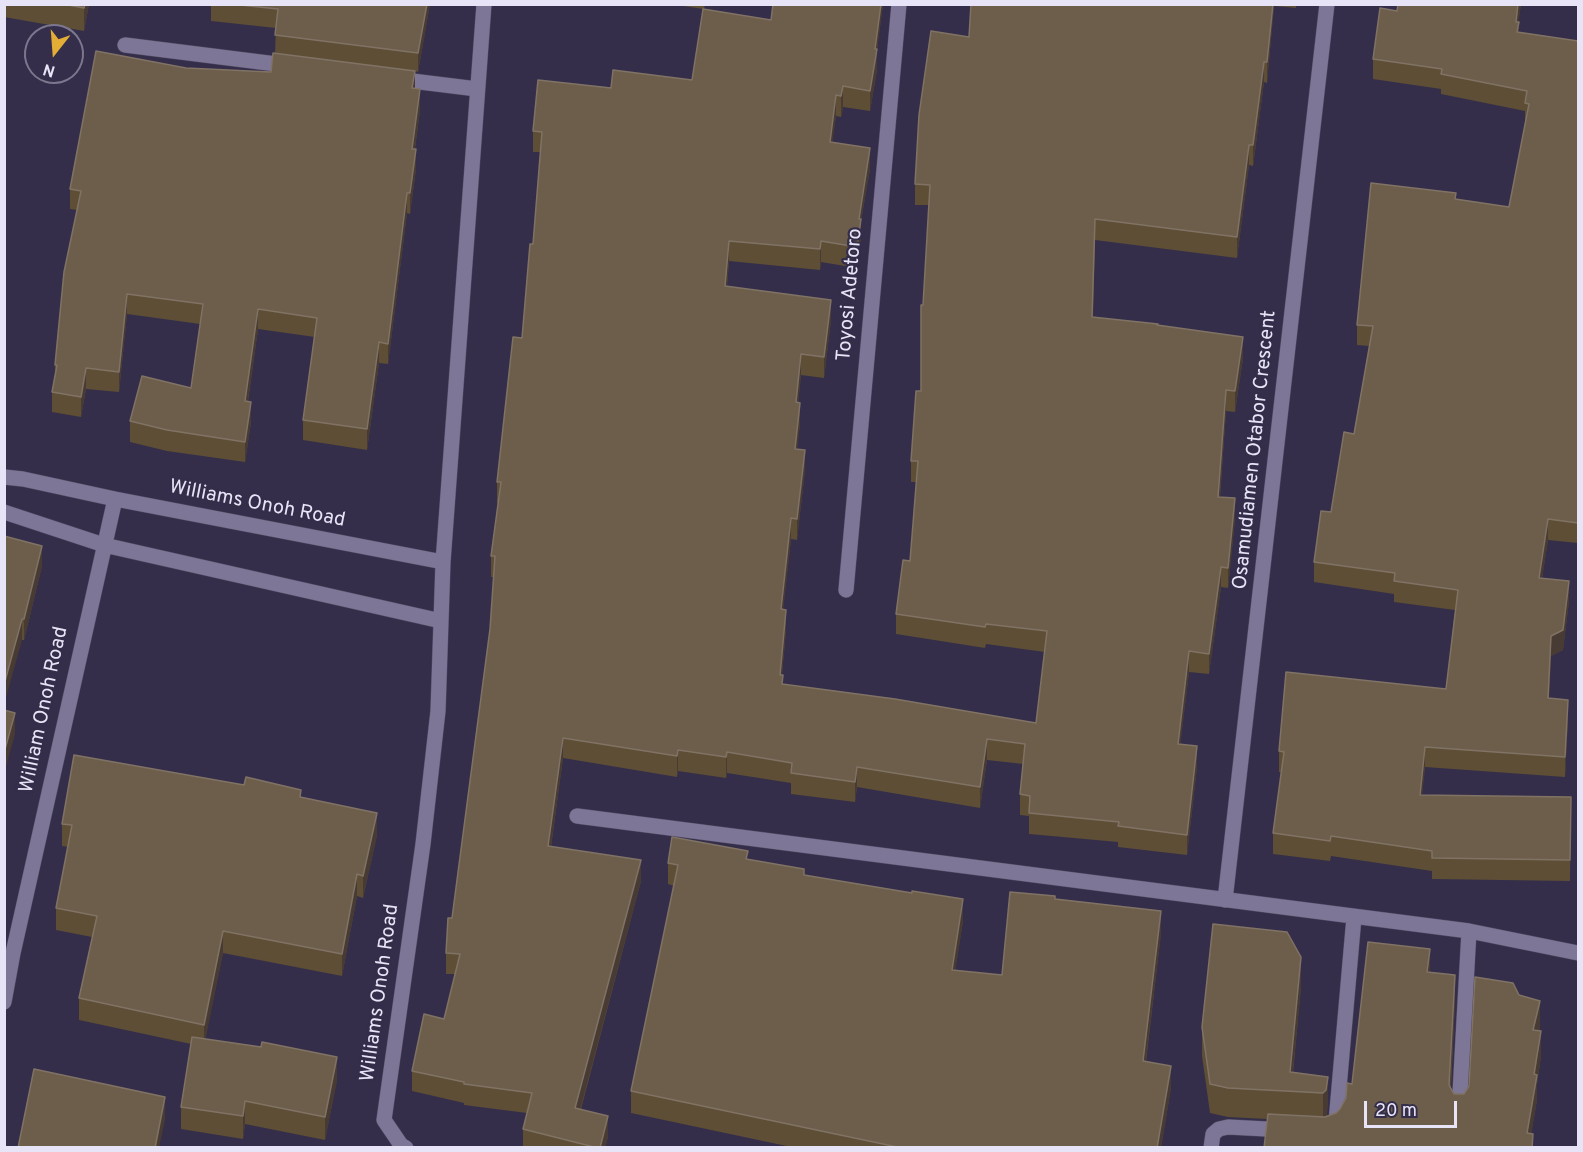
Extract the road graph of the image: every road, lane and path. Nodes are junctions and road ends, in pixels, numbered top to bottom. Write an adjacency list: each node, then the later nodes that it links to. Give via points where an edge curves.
1 (484, 4): 7 (street)
2 (899, 4): 13 (street, Toyosi Adetoro)
3 (1327, 4): 16 (street, Osamudiamen Otabor Crescent)
4 (124, 45): 5 (street)
5 (312, 69)
6 (383, 77): 7 (street)
7 (477, 89): 12 (street)
8 (4, 477): 9 (street, Williams Onoh Road)
9 (115, 499): 11 (street, William Onoh Road); 12 (street, Williams Onoh Road)
10 (4, 512): 11 (street)
11 (104, 545): 14 (street); 19 (street, William Onoh Road)
12 (443, 562): 14 (street, Williams Onoh Road)
13 (846, 590)
14 (441, 621): 23 (street, Williams Onoh Road, via 438,711 423,843 384,1120)
15 (577, 816): 16 (street)
16 (1226, 900): 17 (street)
17 (1354, 916): 18 (street); 24 (street, via 1336,1122 1332,1129 1324,1132 1228,1127 1213,1134)
18 (1469, 931): 20 (street); 22 (street)
19 (9, 952): 21 (street, William Onoh Road)
20 (1578, 953)
21 (4, 1002)
22 (1458, 1111)
23 (406, 1148)
24 (1211, 1148)

